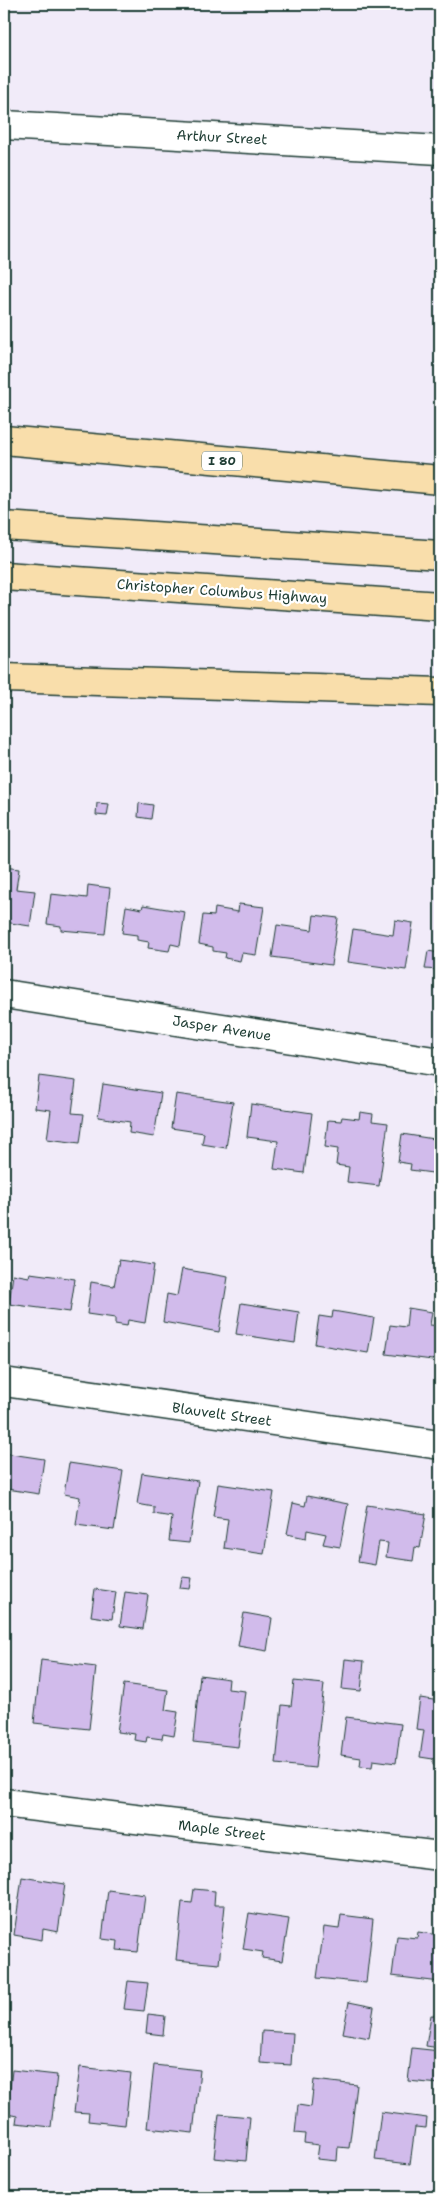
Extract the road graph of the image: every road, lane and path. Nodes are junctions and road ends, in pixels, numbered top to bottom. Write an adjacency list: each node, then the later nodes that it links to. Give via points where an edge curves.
1 (4, 125): 2 (street, Arthur Street)
2 (440, 150)
3 (4, 440): 4 (highway, I 80)
4 (440, 480)
5 (4, 526): 6 (highway)
6 (440, 555)
7 (4, 576): 8 (highway, Christopher Columbus Highway)
8 (440, 606)
9 (4, 678): 10 (highway)
10 (440, 692)
11 (4, 994): 12 (street, Jasper Avenue)
12 (440, 1062)
13 (4, 1382): 14 (street, Blauvelt Street)
14 (440, 1445)
15 (4, 1803): 16 (street, Maple Street)
16 (440, 1856)

